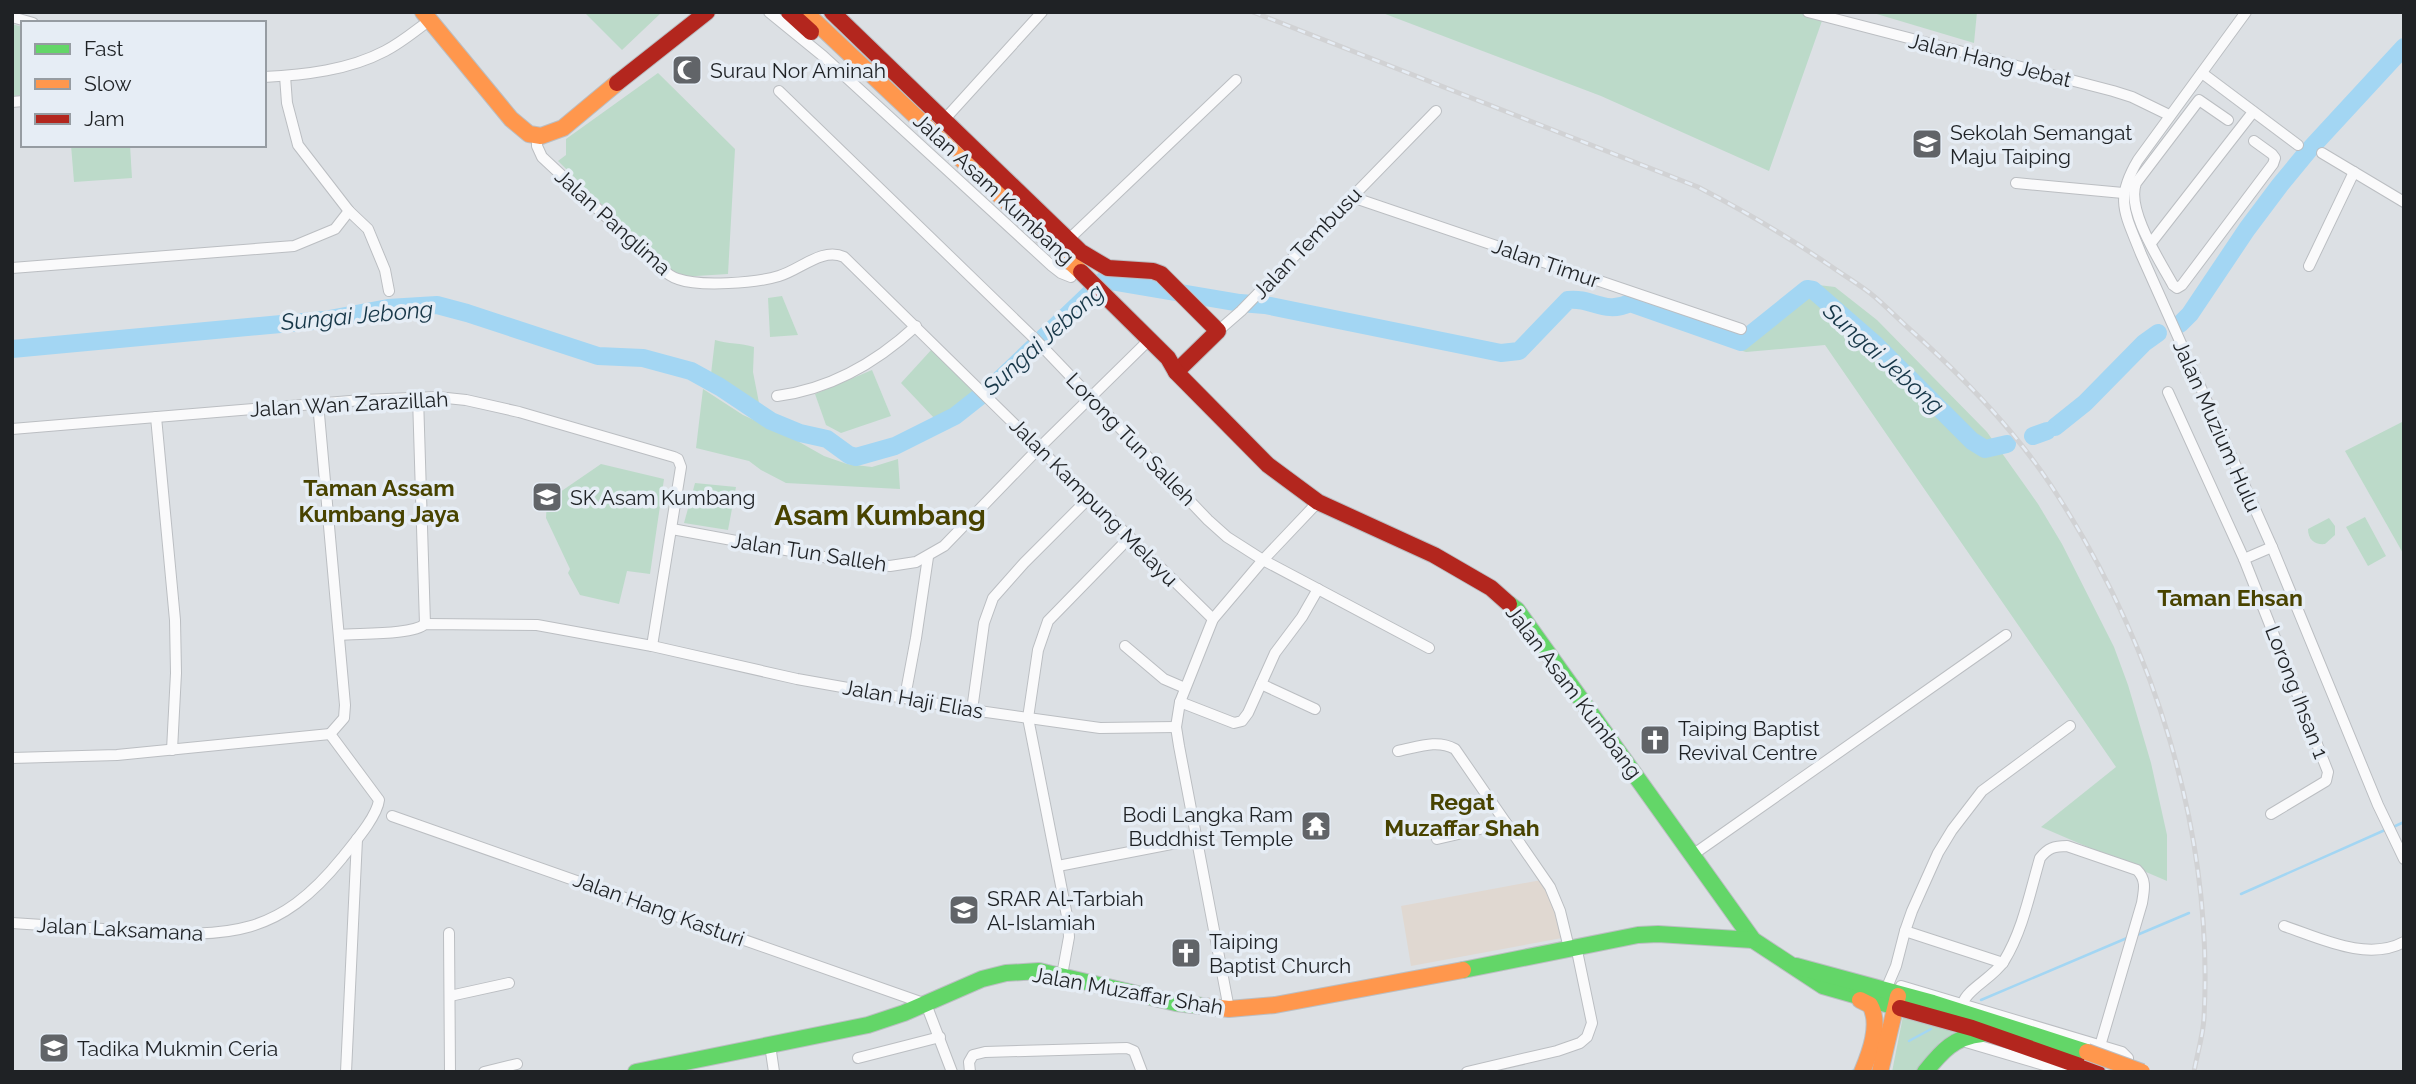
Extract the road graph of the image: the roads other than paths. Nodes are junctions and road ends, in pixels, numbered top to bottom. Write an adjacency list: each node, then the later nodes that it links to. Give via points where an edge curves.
1 (706, 12): 20 (main road, via 563,128)
2 (769, 12): 35 (street, Jalan Asam Kumbang, via 1052,267)
3 (789, 12): 31 (main road, Jalan Asam Kumbang)
4 (804, 12): 31 (main road, Jalan Asam Kumbang)
5 (832, 12): 18 (main road, Jalan Asam Kumbang)
6 (1042, 12): 18 (street)
7 (1808, 12): 17 (street, Jalan Hang Jebat, via 2113,91)
8 (2246, 12): 10 (street)
9 (426, 16): 11 (street, via 394,46 366,60); 20 (main road, Jalan Panglima, via 511,119)
10 (2202, 72): 16 (street); 17 (street)
11 (285, 76): 12 (street); 29 (street, via 298,145)
12 (266, 77)
13 (1236, 80): 30 (street)
14 (779, 91): 46 (street, Lorong Tun Salleh)
15 (1436, 111): 27 (street, Jalan Tembusu)
16 (2253, 112): 22 (street); 32 (street)
17 (2169, 115): 26 (street, via 2138,159)
18 (944, 120): 30 (main road, Jalan Asam Kumbang)
19 (2228, 120): 32 (street, via 2199,100 2136,183 2140,220)
20 (537, 137): 36 (street, Jalan Panglima, via 542,157 660,267 679,280)
21 (2254, 141): 32 (street, via 2272,154 2273,164 2182,285 2173,285)
22 (2298, 145)
23 (2322, 153): 24 (street)
24 (2354, 172): 28 (street); 33 (street)
25 (2016, 183): 26 (street)
26 (2123, 193): 55 (street, Jalan Muzium Hulu, via 2127,219)
27 (1352, 197): 39 (street, Jalan Timur); 40 (street, Jalan Tembusu)
28 (2404, 202)
29 (349, 211): 34 (street, via 335,229 294,246); 37 (street, via 368,229 385,270)
30 (1068, 240): 40 (main road, Jalan Asam Kumbang, via 1101,266 1153,271 1167,278)
31 (1044, 243): 35 (main road, Jalan Asam Kumbang)
32 (2151, 243)
33 (2309, 266)
34 (12, 268)
35 (1080, 280): 41 (main road, Jalan Asam Kumbang)
36 (708, 283): 38 (street, Jalan Kampung Melayu, via 780,276 827,254 840,255)
37 (388, 291)
38 (916, 326): 44 (street, via 849,374); 50 (street, Jalan Kampung Melayu)
39 (1741, 329)
40 (1217, 331): 42 (main road, Jalan Tembusu)
41 (1146, 342): 42 (main road, Jalan Asam Kumbang, via 1168,358); 46 (street, Jalan Tun Salleh)
42 (1177, 372): 52 (main road, Jalan Asam Kumbang, via 1266,463)
43 (2168, 392): 57 (street, Lorong Ihsan 1)
44 (777, 396)
45 (418, 397): 47 (street, Jalan Wan Zarazillah); 53 (street, Jalan Wan Zarazillah, via 459,399 519,412 678,459 681,467); 61 (street)
46 (1091, 397): 50 (street, Jalan Tun Salleh); 58 (street, Lorong Tun Salleh, via 1208,520)
47 (318, 403): 48 (street, Jalan Wan Zarazillah); 62 (street)
48 (156, 417): 49 (street, Jalan Wan Zarazillah); 77 (street, via 175,620)
49 (12, 429)
50 (1039, 448): 51 (street, Jalan Kampung Melayu); 56 (street, Jalan Tun Salleh, via 944,547)
51 (1090, 498): 54 (street, Jalan Kampung Melayu); 72 (street, via 993,598 984,623)
52 (1318, 502): 58 (street); 88 (main road, Jalan Asam Kumbang, via 1434,555 1491,588 1517,610)
53 (672, 529): 56 (street, Jalan Tun Salleh, via 856,563 890,566); 64 (street)
54 (1130, 537): 60 (street, Jalan Kampung Melayu); 73 (street, via 1048,621 1040,640)
55 (2272, 547): 57 (street); 89 (street, Jalan Muzium Hulu)
56 (928, 557): 69 (street)
57 (2244, 559): 81 (street, Lorong Ihsan 1, via 2328,772 2326,782 2318,788)
58 (1263, 560): 59 (street, Lorong Tun Salleh); 60 (street)
59 (1318, 589): 66 (street, Lorong Tun Salleh); 67 (street, via 1275,653)
60 (1213, 619): 68 (street)
61 (425, 624): 62 (street, Jalan Haji Elias, via 408,632); 64 (street, Jalan Haji Elias, via 529,624)
62 (339, 635): 76 (street, via 344,718)
63 (2006, 635): 88 (street)
64 (652, 646): 69 (street, Jalan Haji Elias, via 797,679)
65 (1125, 646): 68 (street, via 1164,679)
66 (1429, 648)
67 (1261, 684): 70 (street, via 1242,721 1234,723); 71 (street)
68 (1185, 688): 70 (street)
69 (905, 697): 72 (street, Jalan Haji Elias)
70 (1180, 702): 75 (street)
71 (1315, 709)
72 (972, 710): 73 (street, Jalan Haji Elias)
73 (1028, 718): 75 (street, Jalan Haji Elias, via 1100,728); 90 (street)
74 (2070, 726): 93 (street, via 1982,790 1938,853)
75 (1177, 727): 86 (street)
76 (330, 734): 77 (street); 80 (street)
77 (172, 750): 79 (street)
78 (1398, 751): 84 (street, via 1434,743 1455,749)
79 (12, 758)
80 (379, 800): 82 (street); 83 (street, Jalan Laksamana)
81 (2271, 814)
82 (392, 816): 83 (street); 106 (street, Jalan Hang Kasturi)
83 (371, 818): 85 (street, Jalan Laksamana)
84 (1506, 823): 87 (street); 97 (street, via 1549,887)
85 (357, 839): 91 (street, Jalan Laksamana, via 304,899 243,930 180,934); 118 (street)
86 (1197, 839): 90 (street); 107 (street)
87 (1437, 839)
88 (1691, 856): 95 (main road, Jalan Asam Kumbang)
89 (2404, 859)
90 (1058, 866): 101 (street, via 1069,937)
91 (12, 923)
92 (2284, 926): 96 (street, via 2373,951)
93 (1905, 931): 98 (street); 100 (street)
94 (449, 933): 104 (street)
95 (1753, 940): 97 (main road, Jalan Muzaffar Shah, via 1648,934); 99 (main road, Jalan Asam Kumbang)
96 (2404, 943)
97 (1573, 947): 107 (main road, Jalan Muzaffar Shah, via 1349,992); 116 (street, via 1592,1023 1587,1037)
98 (2003, 963): 108 (street); 113 (street, via 2014,943 2040,858 2047,850 2067,846 2137,870 2145,887)
99 (1791, 965): 103 (main road, Jalan Asam Kumbang, via 1823,986); 105 (main road, Jalan Asam Kumbang)
100 (1896, 965): 105 (street); 105 (street)
101 (1062, 975): 106 (main road, Jalan Muzaffar Shah, via 1006,973); 107 (main road, Jalan Muzaffar Shah, via 1176,1003)
102 (509, 983): 104 (street)
103 (1846, 991): 105 (main road, Jalan Asam Kumbang); 117 (main road, via 1872,1007)
104 (450, 996): 119 (street)
105 (1893, 996): 108 (main road, Jalan Asam Kumbang); 108 (street); 117 (main road)
106 (926, 1004): 110 (street); 112 (main road, Jalan Muzaffar Shah, via 868,1025)
107 (1229, 1009)
108 (1951, 1010): 109 (main road, Jalan Asam Kumbang); 113 (street)
109 (1979, 1026): 111 (main road); 113 (main road, Jalan Asam Kumbang); 129 (main road, Jalan Asam Kumbang)
110 (940, 1037): 114 (street); 123 (street)
111 (1956, 1039): 127 (main road); 128 (street)
112 (770, 1045): 121 (main road, Jalan Muzaffar Shah); 122 (street)
113 (2093, 1049): 130 (street, via 2122,1052 2128,1058); 131 (main road, Jalan Asam Kumbang, bridge)
114 (858, 1058)
115 (517, 1064): 120 (street)
116 (1509, 1067): 126 (street)
117 (1873, 1068)
118 (346, 1072)
119 (450, 1072)
120 (484, 1072)
121 (636, 1072)
122 (774, 1072)
123 (952, 1072)
124 (970, 1072): 125 (street, via 974,1055 985,1052 1127,1048 1134,1051)
125 (1142, 1072)
126 (1468, 1072)
127 (1925, 1072)
128 (2068, 1072)
129 (2097, 1072)
130 (2128, 1072)
131 (2142, 1072)

